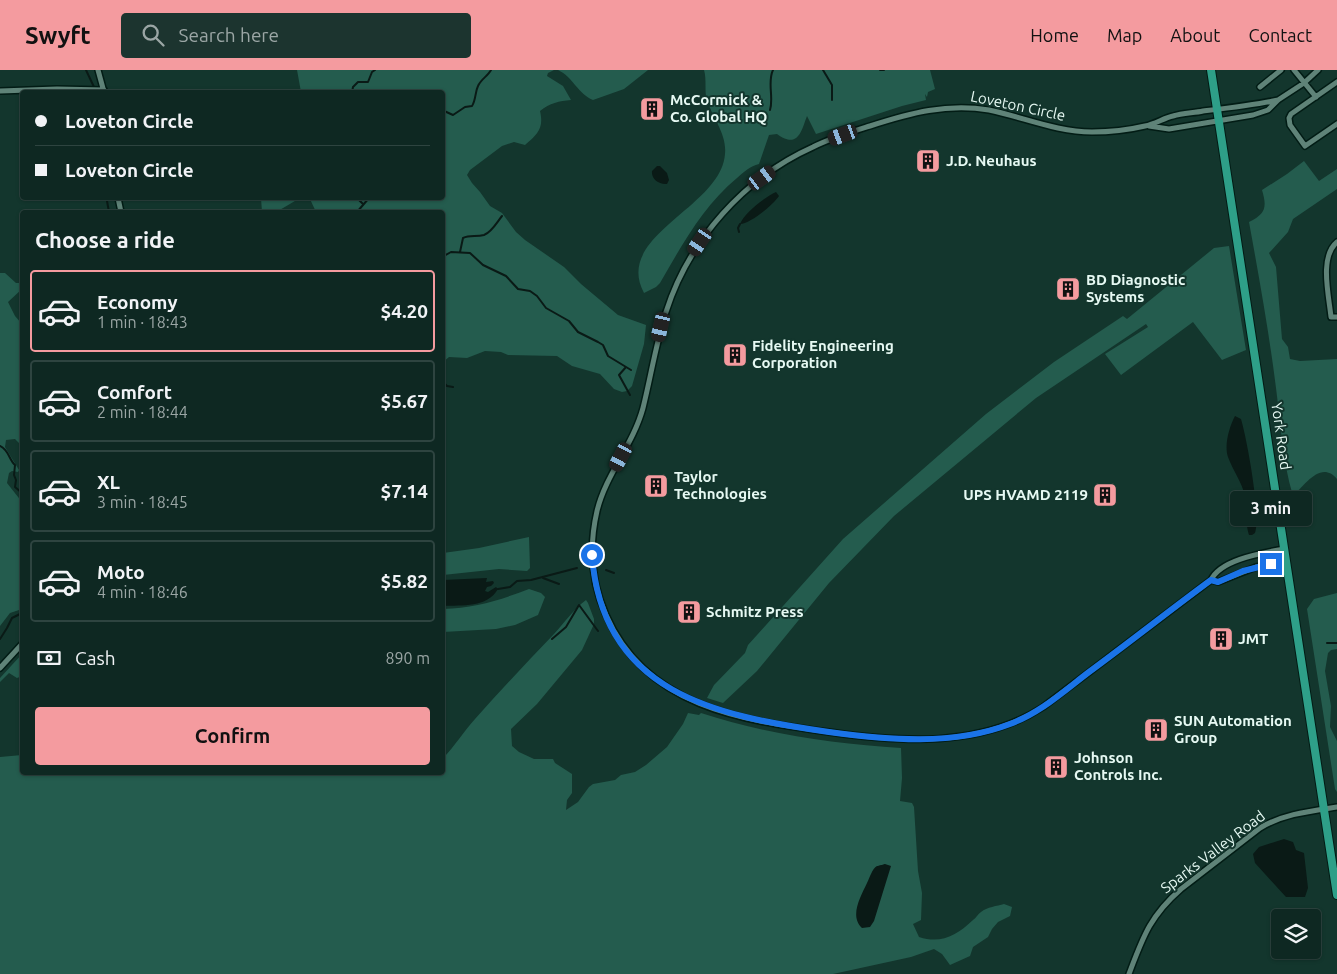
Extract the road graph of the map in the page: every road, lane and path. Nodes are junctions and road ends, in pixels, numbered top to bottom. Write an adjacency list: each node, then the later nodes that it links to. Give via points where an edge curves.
1 (98, 70): 12 (street)
2 (1212, 70): 16 (main road, York Road)
3 (1281, 70): 8 (street)
4 (1294, 70): 7 (street)
5 (1318, 70): 7 (street, Loveton Circle)
6 (1337, 82): 14 (street)
7 (1304, 83): 14 (street); 15 (street, Loveton Circle)
8 (1260, 86)
9 (20, 90): 13 (street)
10 (28, 90): 11 (street)
11 (80, 90)
12 (104, 90)
13 (0, 91)
14 (1316, 97): 18 (street, via 1288,118 1305,146)
15 (1278, 100): 16 (street, Loveton Circle); 17 (street, Loveton Circle, via 1268,110)
16 (1218, 110): 17 (main road, York Road); 19 (street, Loveton Circle, via 1173,116)
17 (1220, 121): 19 (street, Loveton Circle, via 1169,128); 22 (main road, York Road)
18 (1337, 124)
19 (1146, 126): 24 (street, Loveton Circle, via 1084,132 987,110 933,109 901,116 815,145 750,186 704,237 673,293 661,327 641,415 597,511 592,547 594,577 605,614 624,648 650,675 679,694 719,710 766,722 896,739 984,732 1032,714)
20 (1337, 242): 21 (street, via 1330,250 1326,266 1331,317)
21 (1337, 317)
22 (1284, 549): 23 (main road, York Road); 24 (street, Loveton Circle, via 1234,562 1214,574)
23 (1286, 562): 24 (street, Loveton Circle, via 1256,567 1218,582); 28 (main road, York Road)
24 (1211, 580)
25 (20, 646): 26 (street)
26 (0, 668)
27 (1337, 807): 28 (street, Sparks Valley Road)
28 (1324, 809): 29 (main road, York Road); 30 (street, Sparks Valley Road, via 1289,815 1266,824 1181,889 1152,920)
29 (1337, 895)
30 (1128, 974)

